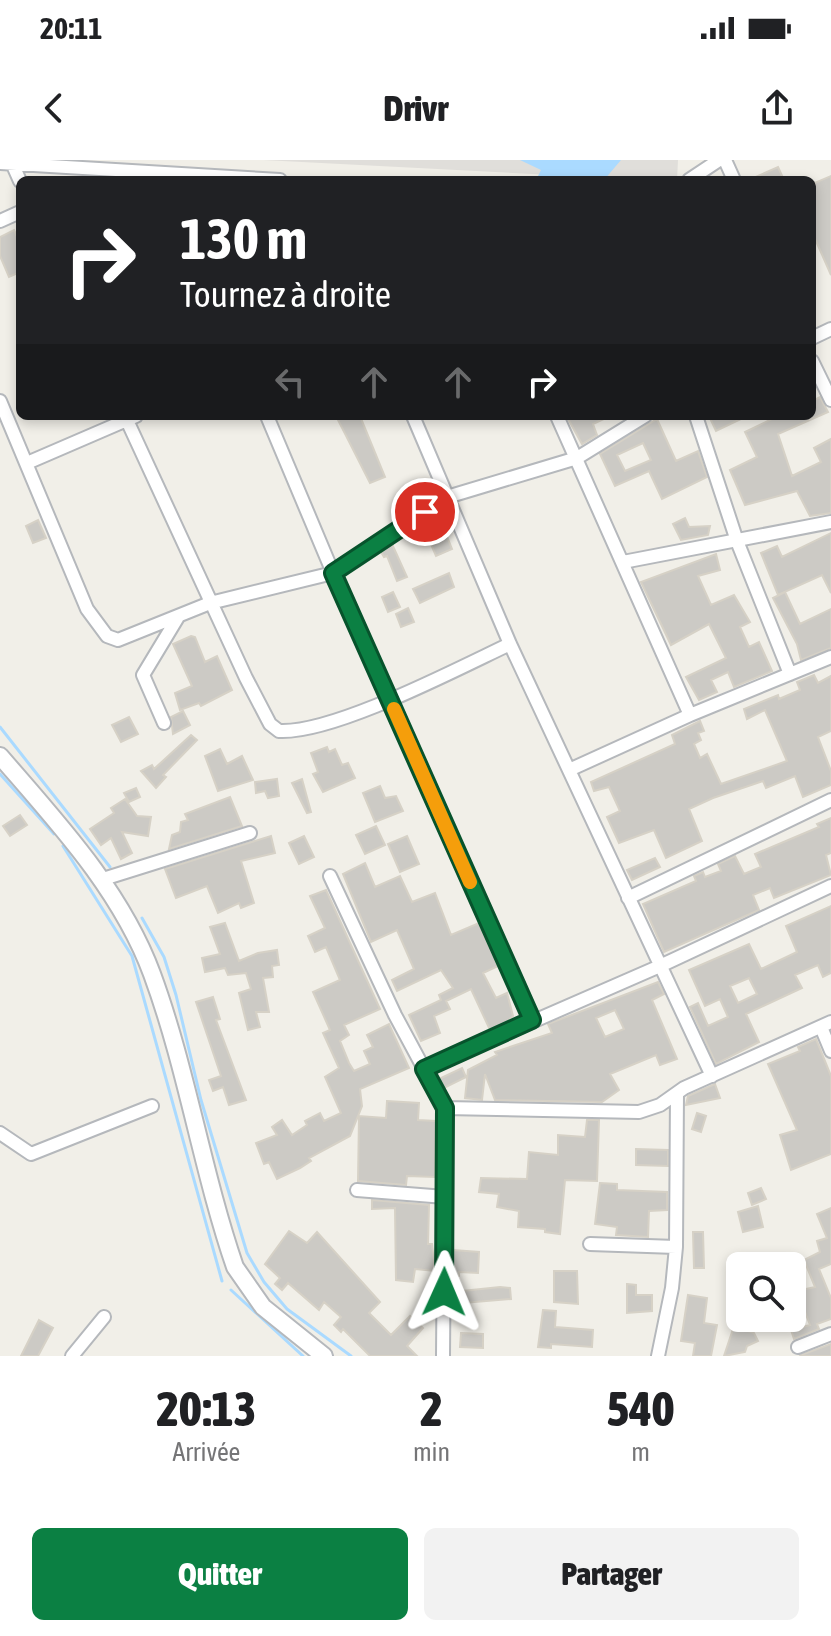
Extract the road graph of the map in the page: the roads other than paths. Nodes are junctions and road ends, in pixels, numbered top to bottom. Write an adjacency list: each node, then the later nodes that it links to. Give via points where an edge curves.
1 (719, 160): 5 (street)
2 (6, 163): 3 (street)
3 (157, 175): 4 (street)
4 (182, 176)
5 (695, 176)
6 (816, 369): 7 (street)
7 (831, 400)
8 (0, 401): 17 (street)
9 (122, 420): 17 (street)
10 (130, 420): 23 (street)
11 (269, 420): 22 (street)
12 (415, 420): 18 (street)
13 (559, 420): 16 (street)
14 (639, 420): 16 (street)
15 (697, 420): 20 (street)
16 (577, 458): 18 (street); 21 (street)
17 (27, 463): 24 (street, via 87,609 107,636 118,640)
18 (447, 497): 22 (street); 25 (street)
19 (831, 522): 20 (street)
20 (737, 541): 21 (street); 27 (street)
21 (623, 562): 29 (street)
22 (333, 573): 23 (street); 28 (street)
23 (210, 603): 24 (street); 28 (street, via 270,724 279,731 303,729)
24 (178, 617): 30 (street, via 143,675)
25 (510, 644): 28 (street); 32 (street)
26 (831, 657): 27 (street)
27 (790, 674): 29 (street)
28 (390, 700): 40 (street)
29 (690, 715): 32 (street)
30 (164, 723)
31 (0, 756): 36 (street, via 77,845)
32 (569, 770): 38 (street)
33 (831, 800): 38 (street)
34 (250, 833): 36 (street)
35 (330, 876): 43 (street)
36 (100, 880): 57 (street, via 151,972 235,1267 263,1307)
37 (831, 886): 39 (street)
38 (628, 898): 39 (street)
39 (660, 966): 40 (street); 44 (street)
40 (532, 1020): 43 (street)
41 (826, 1024): 42 (street); 44 (street)
42 (831, 1051)
43 (424, 1069): 47 (street)
44 (712, 1076): 45 (street)
45 (677, 1093): 47 (street, via 639,1112); 52 (street)
46 (152, 1106): 48 (street, via 31,1154)
47 (445, 1108): 50 (street)
48 (0, 1133)
49 (357, 1190): 50 (street)
50 (445, 1197): 58 (street)
51 (590, 1244): 52 (street)
52 (676, 1247): 59 (street)
53 (104, 1317): 56 (street)
54 (831, 1334): 55 (street)
55 (798, 1347)
56 (72, 1356)
57 (324, 1356)
58 (443, 1356)
59 (658, 1356)

